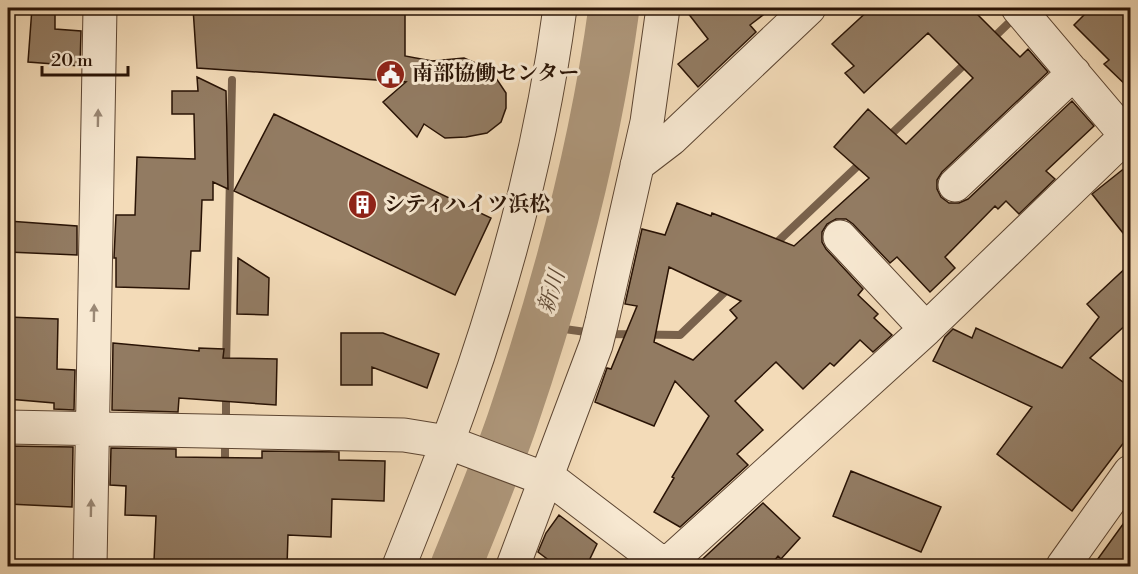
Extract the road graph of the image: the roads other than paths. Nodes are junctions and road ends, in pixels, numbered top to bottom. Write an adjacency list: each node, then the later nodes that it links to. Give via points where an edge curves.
1 (100, 8): 13 (street, one-way to 1)
2 (560, 8): 14 (street, via 545,98 509,254)
3 (663, 8): 8 (street)
4 (809, 8): 8 (street, via 671,139)
5 (1023, 13): 6 (street)
6 (1074, 73): 7 (street); 9 (street)
7 (1129, 136): 11 (street)
8 (637, 165): 16 (street, via 599,333)
9 (955, 185)
10 (840, 237): 11 (street)
11 (926, 329): 17 (street)
12 (8, 427): 13 (street)
13 (92, 429): 14 (street, via 404,435); 18 (street, one-way to 13)
14 (452, 444): 16 (street); 19 (street)
15 (1131, 472): 21 (street)
16 (542, 478): 17 (street, via 556,483); 20 (street)
17 (665, 566)
18 (90, 567)
19 (399, 567)
20 (513, 567)
21 (1063, 567)

